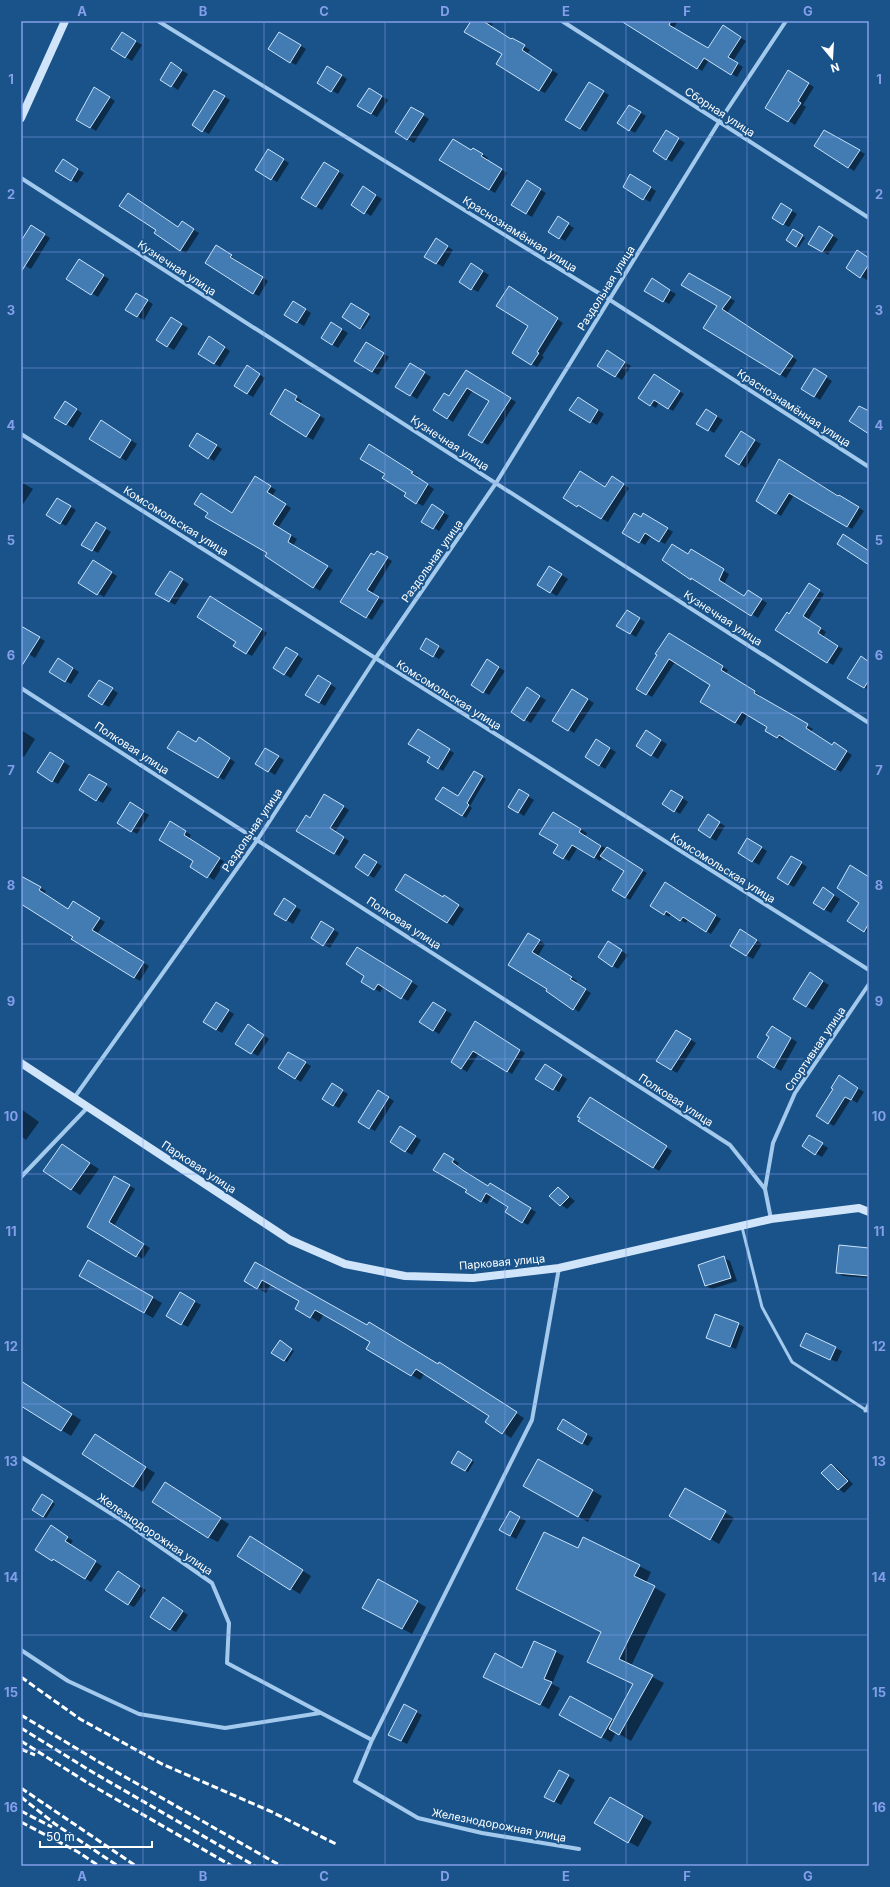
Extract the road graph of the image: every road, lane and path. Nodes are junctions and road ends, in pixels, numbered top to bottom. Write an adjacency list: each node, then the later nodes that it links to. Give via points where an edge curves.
1 (65, 21): 5 (main road)
2 (158, 21): 9 (street, Краснознамённая улица)
3 (562, 21): 6 (street, Сборная улица)
4 (786, 21): 6 (street, Раздольная улица)
5 (21, 118)
6 (719, 122): 8 (street, Сборная улица); 9 (street, Раздольная улица)
7 (21, 178): 12 (street, Кузнечная улица)
8 (869, 218)
9 (610, 300): 11 (street, Краснознамённая улица); 12 (street, Раздольная улица)
10 (21, 434): 13 (street, Комсомольская улица)
11 (869, 467)
12 (496, 483): 13 (street, Раздольная улица); 15 (street, Кузнечная улица)
13 (375, 659): 16 (street, Раздольная улица); 17 (street, Комсомольская улица)
14 (21, 688): 16 (street, Полковая улица)
15 (869, 723)
16 (258, 839): 20 (street, Раздольная улица); 23 (street, Полковая улица, via 730,1145)
17 (869, 970)
18 (869, 984): 23 (street, Спортивная улица, via 795,1093 773,1143)
19 (21, 1063): 20 (main road, Парковая улица)
20 (74, 1098): 21 (main road, Парковая улица)
21 (87, 1108): 22 (street); 27 (main road, Парковая улица, via 290,1240 345,1264 405,1276 473,1278)
22 (21, 1177)
23 (765, 1189): 25 (street, Спортивная улица)
24 (869, 1212): 25 (main road, Парковая улица, via 859,1208)
25 (771, 1219): 26 (main road, Парковая улица)
26 (742, 1227): 27 (main road, Парковая улица); 29 (lane, via 762,1307 792,1362)
27 (559, 1268): 33 (street, via 532,1420)
28 (869, 1403): 29 (lane)
29 (867, 1411)
30 (21, 1457): 32 (street, Железнодорожная улица, via 123,1521 212,1583 229,1623 227,1663)
31 (21, 1650): 32 (street, via 68,1681 138,1714 225,1728)
32 (320, 1712): 33 (street, Железнодорожная улица)
33 (372, 1740): 34 (street, Железнодорожная улица, via 355,1781 418,1818 482,1833)
34 (579, 1849)

